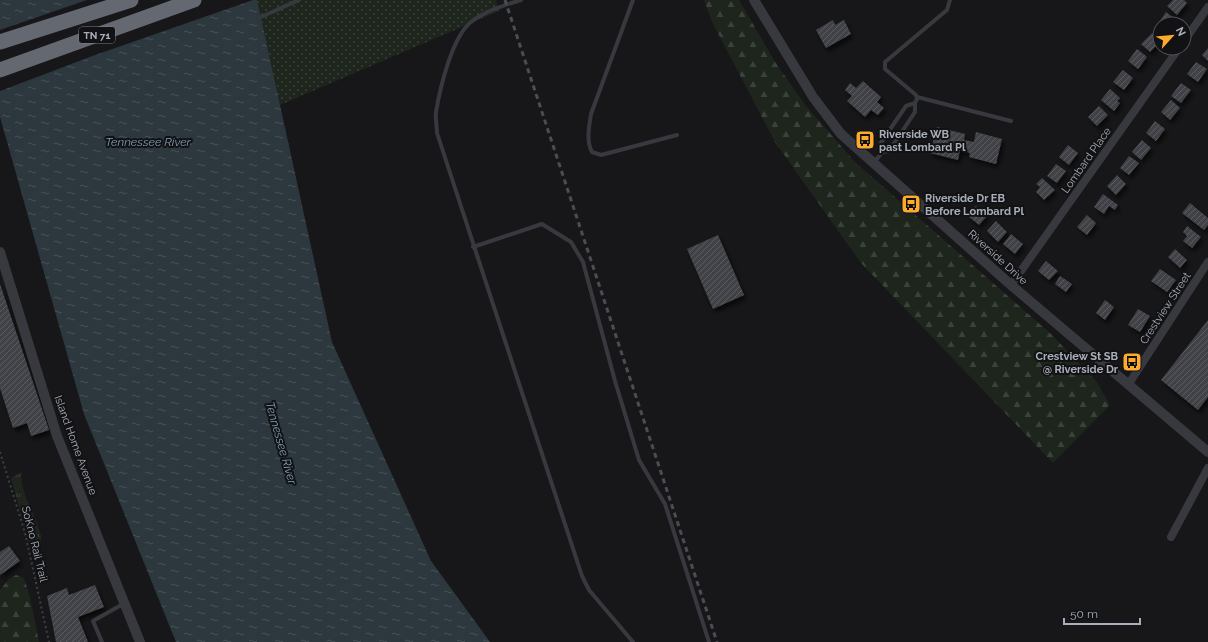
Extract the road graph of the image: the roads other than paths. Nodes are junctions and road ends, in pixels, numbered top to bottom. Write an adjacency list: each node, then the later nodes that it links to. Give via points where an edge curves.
1 (132, 0): 11 (highway, TN 71)
2 (194, 0): 13 (highway, TN 71)
3 (299, 0): 9 (lane)
4 (521, 0): 20 (lane, via 487,12 471,21 461,31 454,45 436,113 438,133)
5 (633, 0): 17 (lane, via 591,114 590,147 592,152 601,155)
6 (754, 0): 19 (street, Riverside Drive, via 813,98 841,134)
7 (950, 0): 14 (lane, via 947,10 885,62 885,69)
8 (1208, 7): 10 (street)
9 (260, 17)
10 (1192, 30)
11 (0, 42)
12 (1173, 56): 23 (street, Lombard Place)
13 (0, 70)
14 (917, 97): 15 (lane); 16 (lane)
15 (915, 104): 18 (lane, via 915,112 890,151); 18 (lane, via 906,106 880,144)
16 (1011, 121)
17 (677, 135)
18 (882, 152): 19 (lane)
19 (874, 163): 23 (street, Riverside Drive)
20 (473, 247): 31 (lane, via 582,576 589,590); 32 (lane, via 542,224 571,242 582,262 639,460 665,504)
21 (0, 252): 28 (street, Island Home Avenue, via 58,436)
22 (1208, 262): 24 (street, Crestview Street)
23 (1011, 285): 24 (street, Riverside Drive)
24 (1128, 386): 25 (street, Riverside Drive)
25 (1208, 452)
26 (1208, 468): 27 (street)
27 (1171, 537)
28 (124, 603): 29 (lane, via 93,621); 30 (street, Island Home Avenue)
29 (102, 642)
30 (140, 642)
31 (633, 642)
32 (709, 642)

